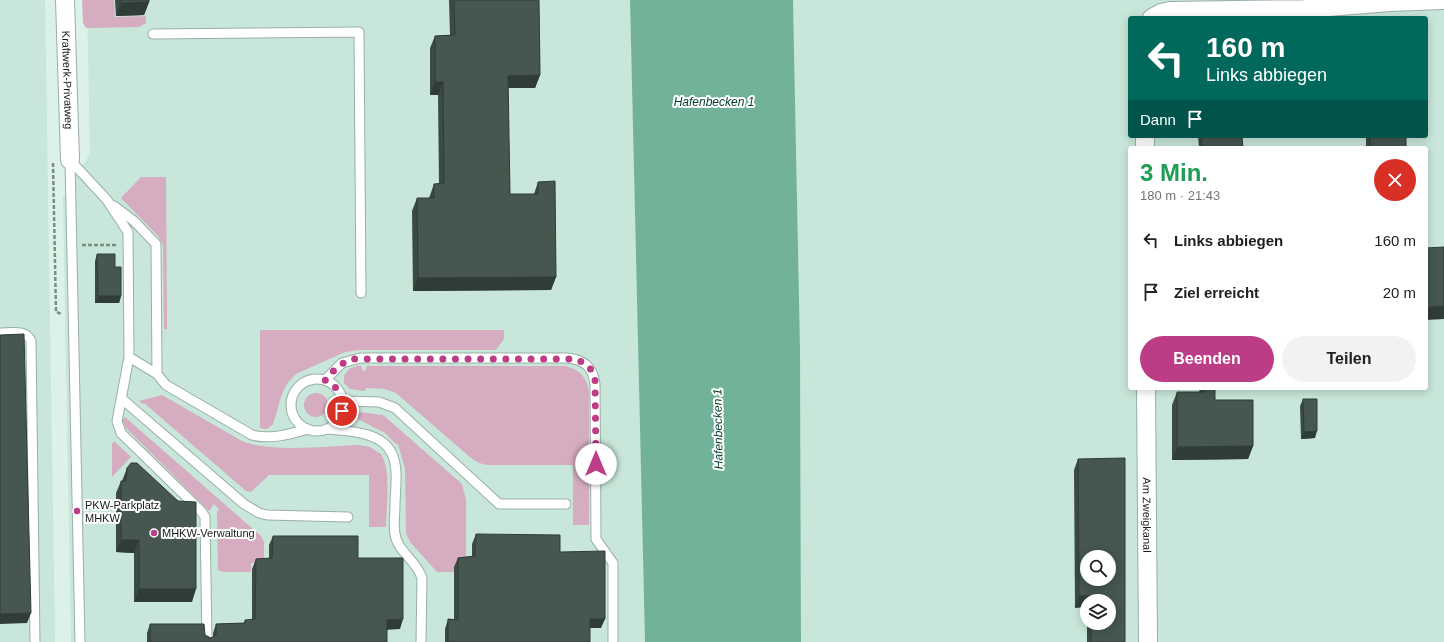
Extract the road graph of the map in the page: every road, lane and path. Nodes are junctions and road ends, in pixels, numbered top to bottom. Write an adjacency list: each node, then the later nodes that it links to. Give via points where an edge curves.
1 (65, 0): 5 (street, Kraftwerk-Privatweg)
2 (1444, 0): 3 (street, via 1304,9 1170,11)
3 (1155, 16)
4 (153, 34): 10 (lane, via 359,32)
5 (61, 160): 6 (lane); 7 (path); 8 (lane)
6 (107, 200): 13 (lane, via 126,226 128,233); 14 (lane, via 134,221 156,244)
7 (54, 245): 8 (path); 11 (path, via 56,312)
8 (72, 245): 9 (path, via 115,245); 11 (lane)
9 (115, 255)
10 (361, 293)
11 (73, 316): 24 (lane)
12 (0, 332): 23 (lane, via 23,333 29,336 31,341)
13 (129, 357): 14 (lane); 17 (lane)
14 (157, 374): 19 (lane, via 166,385 252,434 262,437 278,436)
15 (325, 380): 18 (lane, via 333,384); 19 (lane, via 306,381 296,389 293,396 291,404 294,417); 27 (lane, via 342,363 360,358 566,358 579,360 587,365 594,374 596,389 596,539 613,563)
16 (1146, 390): 28 (street, Am Zweigkanal)
17 (122, 399): 22 (lane, via 255,511 275,516); 25 (lane, via 117,421 120,432 205,517)
18 (343, 401): 20 (lane, via 339,418); 21 (lane, via 379,402 395,408 499,504)
19 (308, 429): 20 (lane)
20 (326, 429): 26 (lane, via 371,436 383,443 392,454 395,476 395,535 418,569 422,580)
21 (566, 504)
22 (348, 516)
23 (35, 642)
24 (80, 642)
25 (207, 642)
26 (421, 642)
27 (613, 642)
28 (1148, 642)

